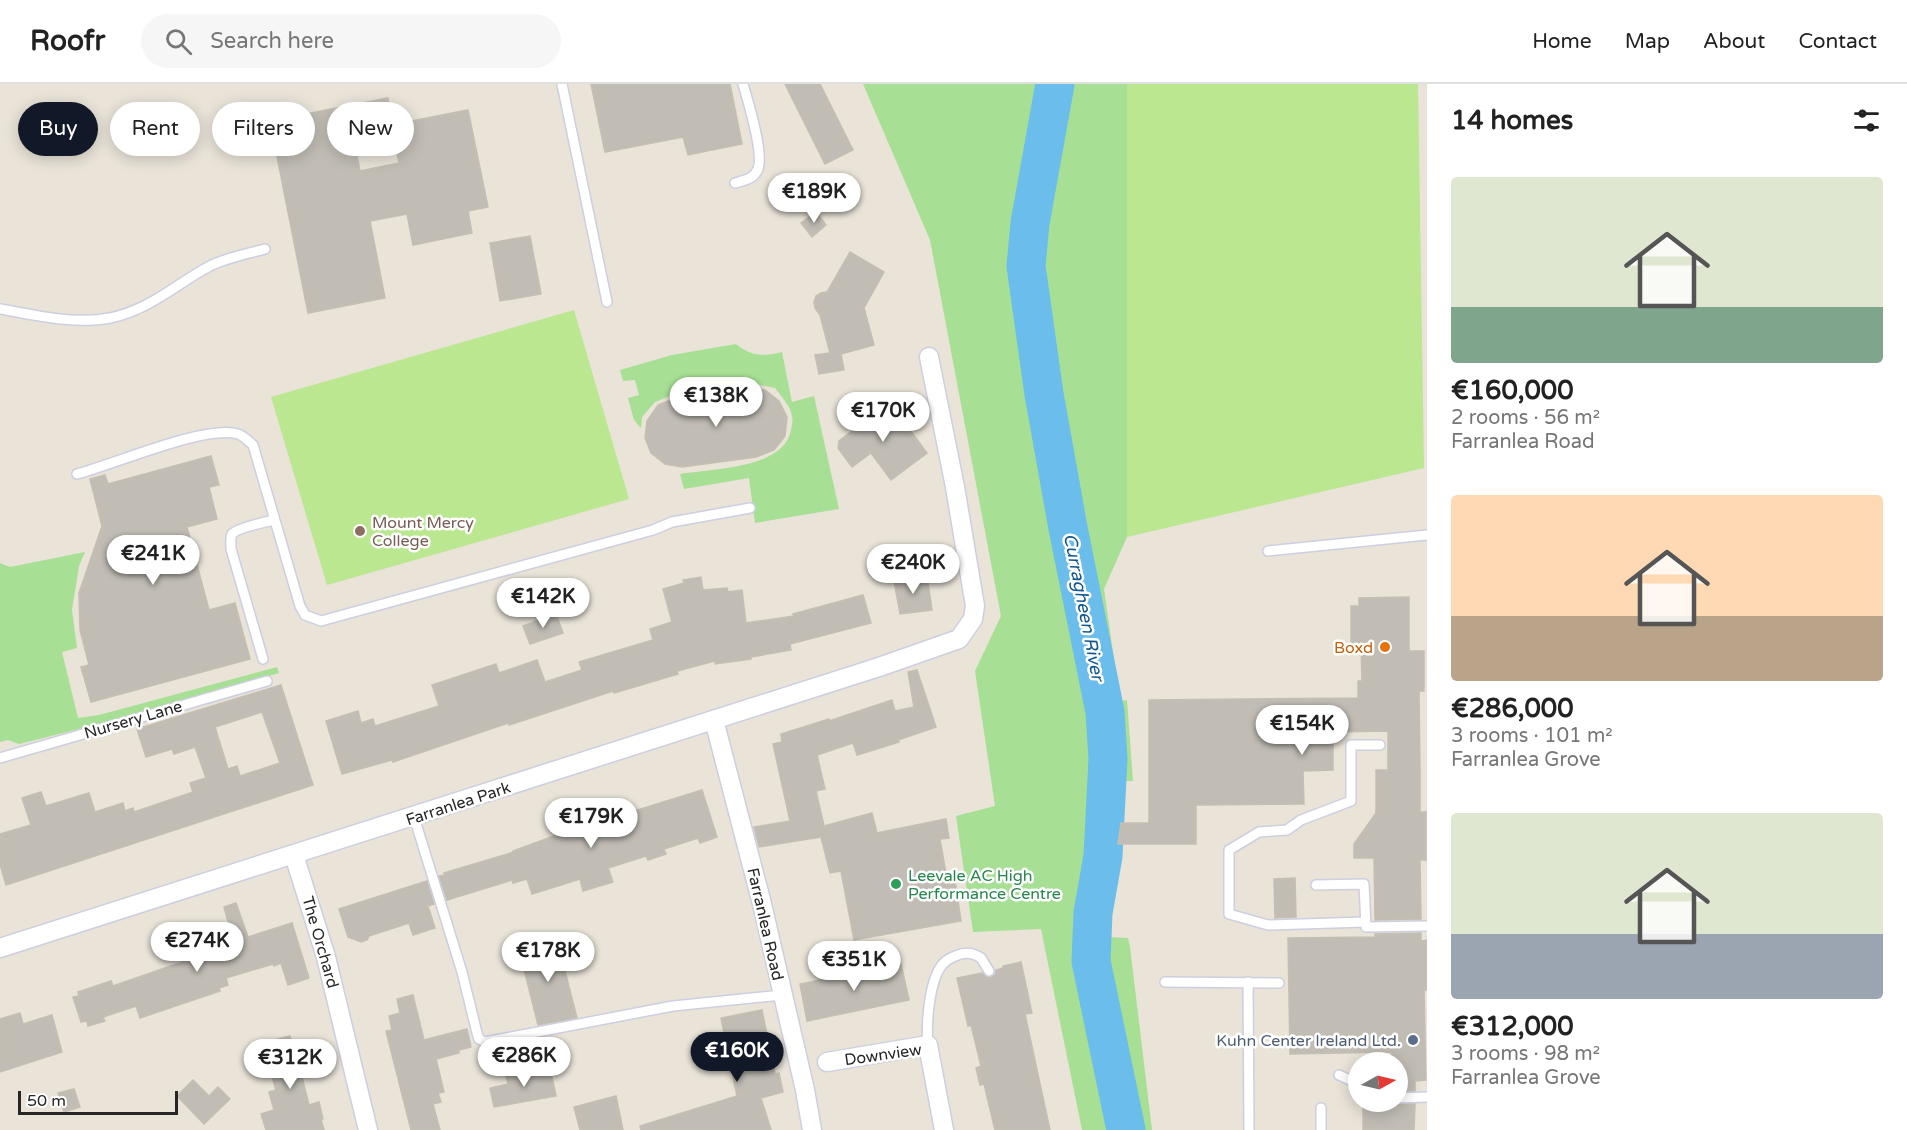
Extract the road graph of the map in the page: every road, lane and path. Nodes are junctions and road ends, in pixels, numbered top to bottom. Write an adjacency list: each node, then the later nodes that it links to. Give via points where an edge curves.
1 (562, 84): 5 (lane)
2 (743, 84): 3 (lane, via 760,158 751,179)
3 (735, 183)
4 (265, 249): 6 (lane, via 210,266 158,300 108,318 51,317)
5 (607, 302)
6 (0, 309)
7 (929, 357): 15 (street, Farranlea Park, via 975,606 973,620 959,639 915,656)
8 (77, 474): 10 (lane, via 213,433 237,434 253,445)
9 (750, 508): 10 (lane, via 672,522 321,621 305,615 300,606)
10 (274, 520): 13 (lane, via 237,530 231,539)
11 (1427, 535): 12 (lane)
12 (1268, 551)
13 (263, 659)
14 (267, 681): 17 (lane, Nursery Lane)
15 (714, 720): 18 (street, Farranlea Park); 28 (street, Farranlea Road)
16 (1380, 745): 21 (lane, via 1351,745 1351,801 1301,820 1287,830 1259,832 1229,850 1229,914 1268,926)
17 (0, 758)
18 (414, 817): 19 (street, Farranlea Park); 28 (lane, via 477,1033 485,1042 673,1006)
19 (294, 855): 23 (street, Farranlea Park); 36 (street, The Orchard, via 326,957)
20 (1316, 885): 21 (lane, via 1364,884)
21 (1365, 922): 22 (lane, via 1365,927)
22 (1427, 926)
23 (0, 948)
24 (989, 971): 29 (lane, via 981,958 967,953 954,956 940,967 928,1012)
25 (1165, 982): 26 (lane)
26 (1248, 982): 27 (lane); 39 (lane)
27 (1279, 983)
28 (782, 995): 37 (street, Farranlea Road)
29 (928, 1045): 30 (street, Downview); 38 (street, Downview)
30 (826, 1062)
31 (1339, 1075): 32 (lane)
32 (1348, 1079)
33 (1427, 1097): 34 (lane)
34 (1408, 1098)
35 (1321, 1108): 40 (lane)
36 (368, 1130)
37 (812, 1130)
38 (944, 1130)
39 (1249, 1130)
40 (1321, 1130)

